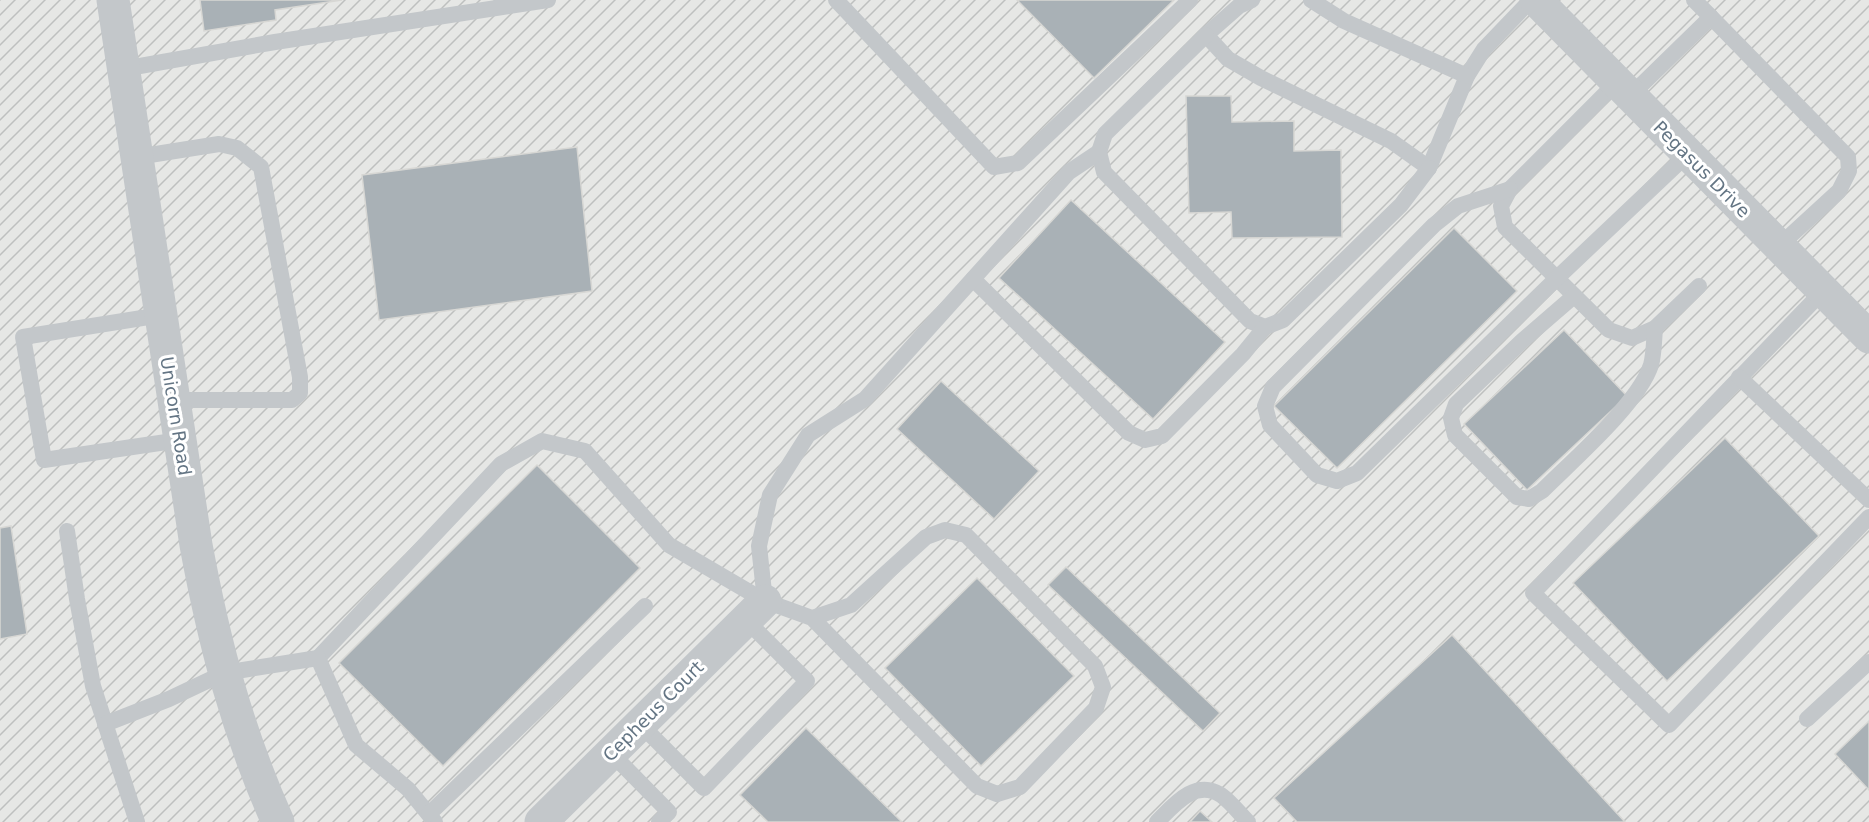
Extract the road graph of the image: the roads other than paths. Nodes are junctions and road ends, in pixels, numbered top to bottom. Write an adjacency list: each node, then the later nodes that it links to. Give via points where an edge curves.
1 (113, 0): 12 (street, Unicorn Road)
2 (548, 0): 12 (lane)
3 (836, 0): 4 (lane, via 994,167 1017,163)
4 (1190, 0)
5 (1252, 0): 11 (lane, via 1239,6)
6 (1311, 0): 13 (lane, via 1344,21)
7 (1531, 0): 13 (lane, via 1484,49)
8 (1536, 0): 14 (street, Pegasus Drive)
9 (1694, 0): 10 (lane)
10 (1711, 17): 14 (lane); 20 (lane, via 1848,157 1848,171 1839,191)
11 (1206, 35): 15 (lane, via 1105,134); 18 (lane, via 1228,59 1391,141)
12 (123, 69): 17 (street, Unicorn Road)
13 (1467, 76): 18 (lane)
14 (1624, 89): 16 (street, Pegasus Drive); 19 (lane)
15 (1099, 152): 22 (lane, via 1069,172); 27 (lane, via 1104,172 1250,321)
16 (1688, 154): 20 (street, Pegasus Drive); 21 (lane)
17 (137, 157): 26 (street, Unicorn Road); 31 (lane, via 219,144 237,148 261,167 300,377 300,393 292,400)
18 (1429, 168): 27 (lane, via 1401,204 1283,320)
19 (1510, 189): 21 (lane, via 1501,207 1505,227); 21 (lane, via 1458,207 1434,225 1273,387 1265,406 1270,425 1317,475 1337,481 1357,473)
20 (1779, 246): 24 (street, Pegasus Drive)
21 (1557, 278): 25 (lane)
22 (973, 279): 27 (lane, via 1129,433 1144,440 1162,436 1244,354); 37 (lane, via 865,399 808,435 770,495 759,546)
23 (1699, 286): 28 (lane)
24 (1823, 291): 29 (street, Pegasus Drive); 30 (lane)
25 (1574, 296): 28 (lane, via 1609,330 1632,338); 28 (lane, via 1456,404 1451,418 1455,435 1517,496 1529,499 1542,490 1636,394 1651,365)
26 (161, 315): 31 (street, Unicorn Road); 32 (lane, via 23,337 44,460)
27 (1265, 327)
28 (1655, 328)
29 (1869, 337)
30 (1739, 377): 33 (lane); 34 (lane, via 1533,592 1669,725)
31 (174, 400): 32 (street, Unicorn Road)
32 (180, 440): 41 (street, Unicorn Road, via 210,620)
33 (1869, 500)
34 (1869, 517)
35 (67, 531): 43 (lane, via 93,686)
36 (645, 606): 47 (lane)
37 (755, 610): 38 (lane); 39 (lane, via 669,545 585,451 542,441 501,464); 44 (street, Cepheus Court); 44 (lane, via 807,681 704,788)
38 (812, 618): 38 (lane, via 977,786 997,794 1020,787 1096,708 1103,687 1095,666 966,535 945,530 926,537 851,604)
39 (318, 658): 41 (lane); 47 (lane, via 356,745 408,789)
40 (1869, 662): 42 (lane)
41 (224, 673): 43 (lane); 49 (street, Unicorn Road, via 261,784)
42 (1807, 719)
43 (105, 724): 48 (lane)
44 (640, 724): 45 (street, Cepheus Court)
45 (611, 753): 46 (lane); 50 (street, Cepheus Court)
46 (664, 817)
47 (432, 818)
48 (138, 822)
49 (278, 822)
50 (541, 822)
51 (1157, 822): 52 (lane, via 1183,796 1201,790 1220,794)
52 (1248, 822)

